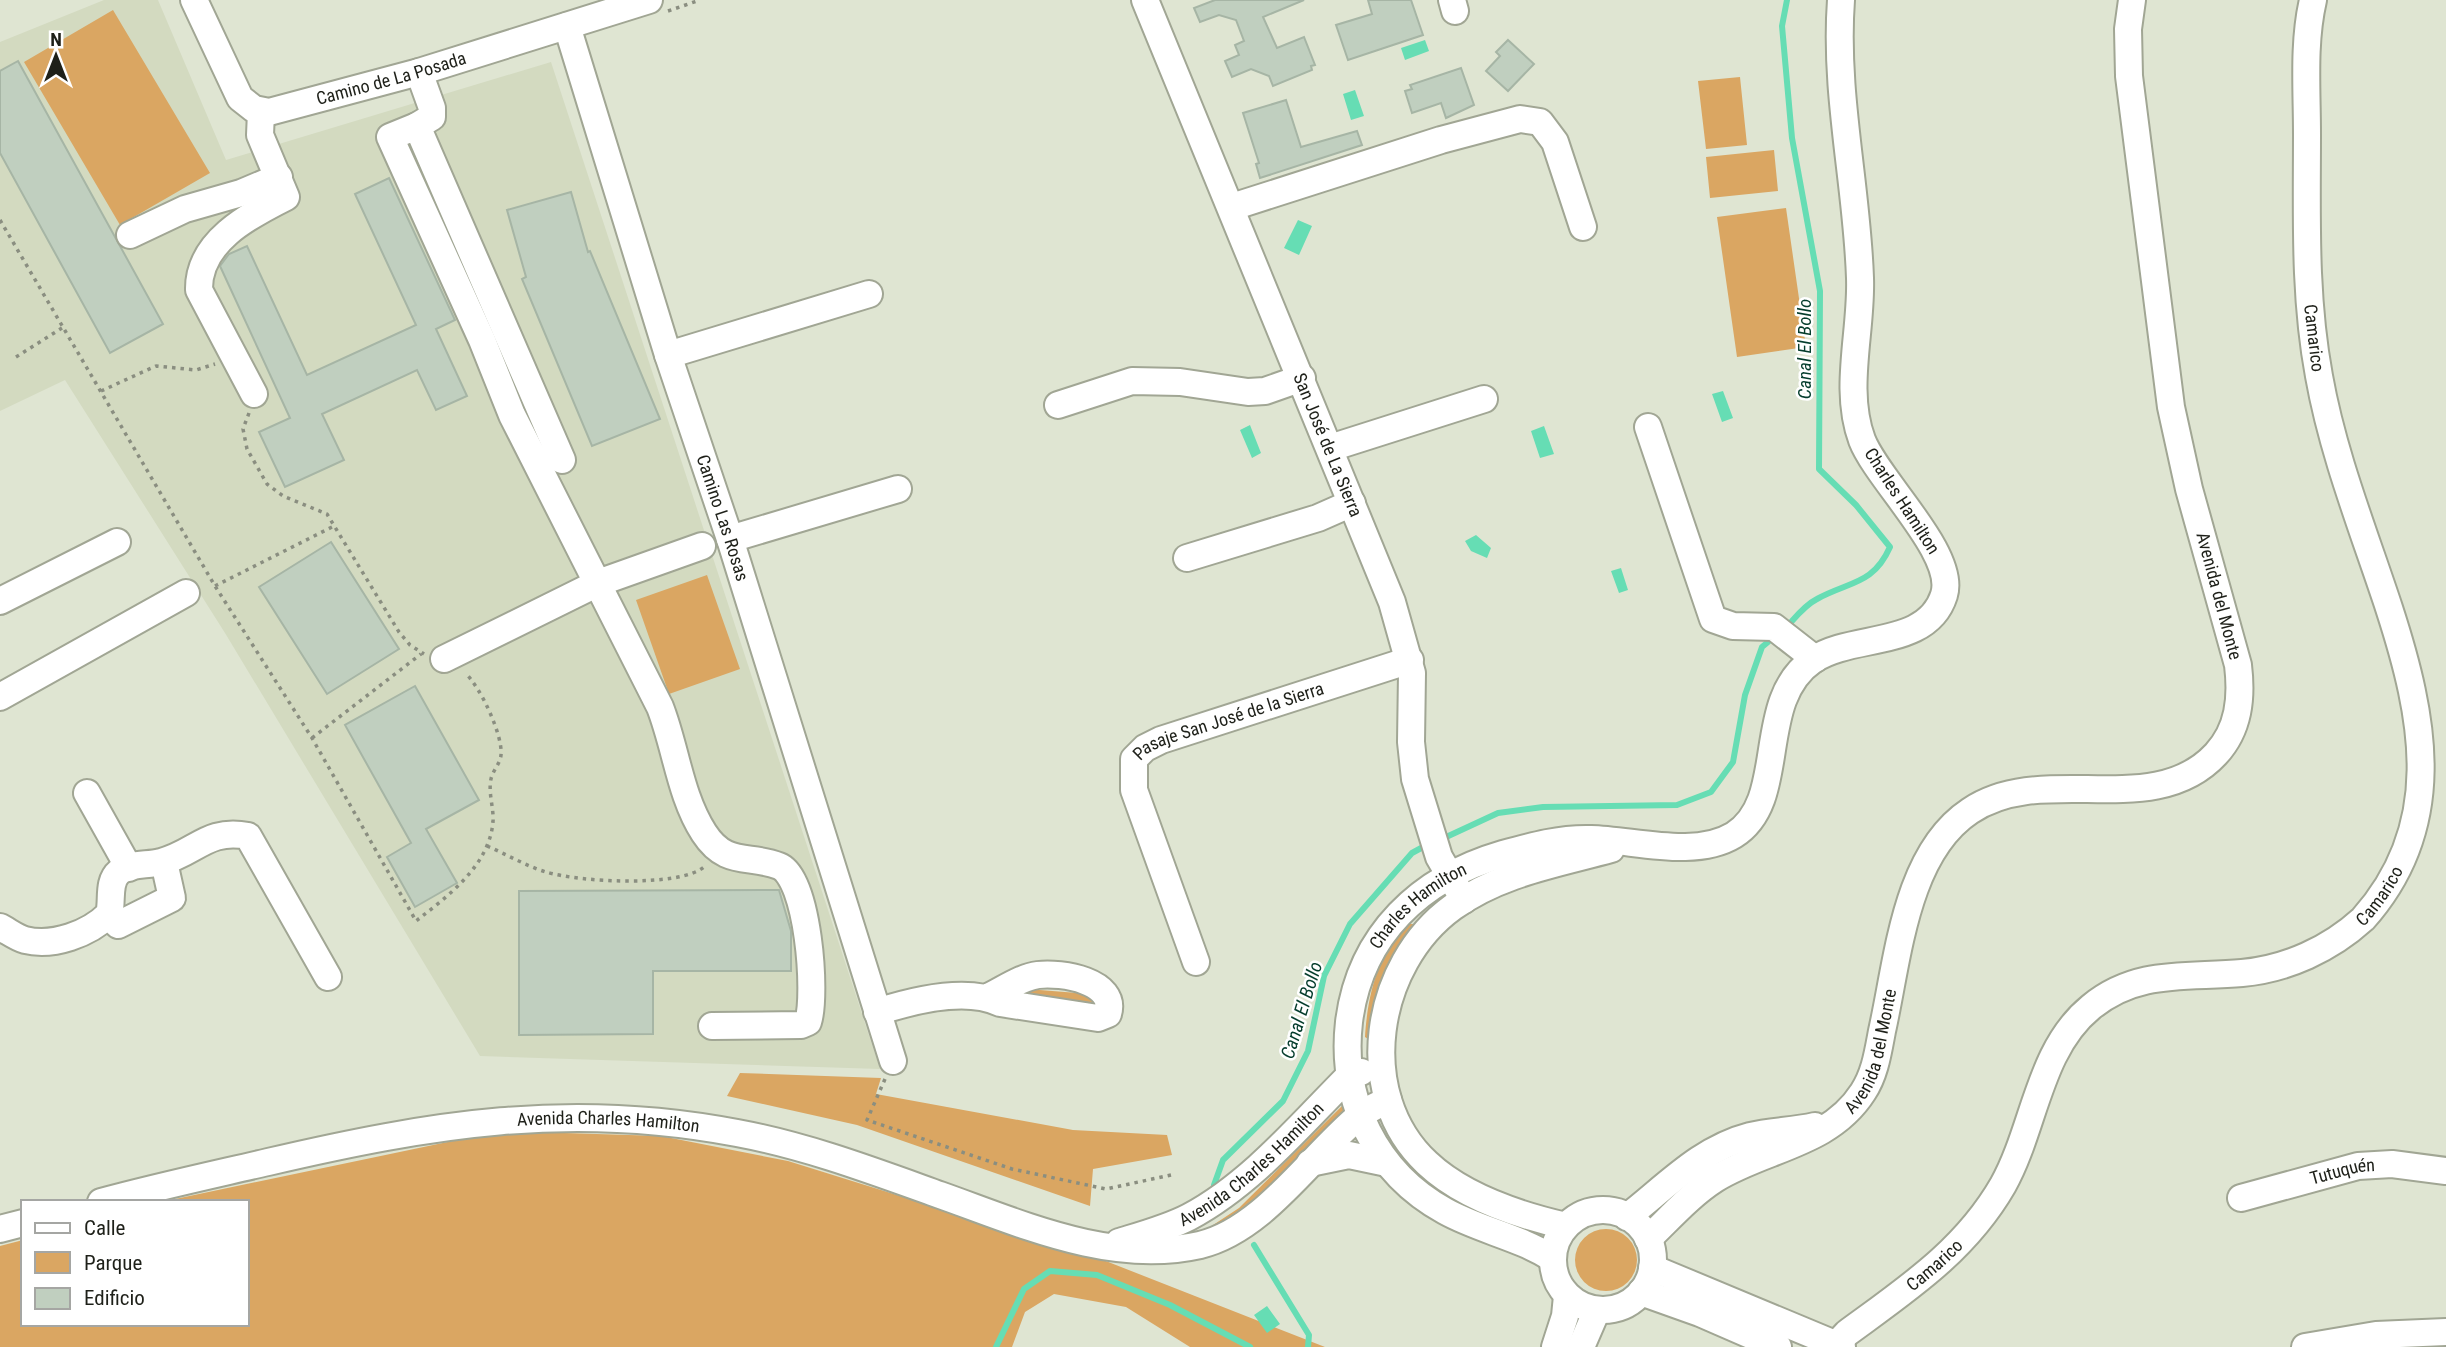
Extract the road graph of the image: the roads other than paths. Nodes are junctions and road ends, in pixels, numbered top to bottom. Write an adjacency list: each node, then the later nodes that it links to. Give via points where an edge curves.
1 (194, 0): 9 (street, via 235,91 246,104)
2 (649, 0): 7 (street, Camino de La Posada)
3 (1145, 0): 12 (street, San José de La Sierra)
4 (1841, 0): 34 (street, Charles Hamilton, via 1839,83 1860,275 1854,412 1879,473 1937,554 1947,584 1936,613 1917,628)
5 (2132, 0): 57 (street, Avenida del Monte, via 2129,76 2164,363 2189,489 2238,665 2235,721 2212,758 2179,780 2138,788 2023,790 1988,801 1956,821 1932,848 1917,880 1870,1080)
6 (2313, 0): 75 (street, Camarico, via 2307,52 2307,266 2312,335 2328,418 2424,719 2428,783 2414,847 2378,905 2309,955 2244,973 2154,977 2119,989 2091,1006 2059,1043 2017,1157 1977,1224 1938,1266)
7 (567, 26): 8 (street, Camino de La Posada); 16 (street, Camino Las Rosas)
8 (419, 72): 9 (street, Camino de La Posada, via 283,111); 10 (street, via 432,117)
9 (261, 111): 11 (street, via 260,135)
10 (417, 126): 23 (street); 30 (street, via 390,137 512,415)
11 (279, 177): 14 (street, via 185,209); 18 (street, via 286,197 251,215 207,253 198,273 199,290)
12 (1231, 207): 13 (street, via 1520,118 1540,122 1555,142); 17 (street, San José de La Sierra)
13 (1583, 227)
14 (130, 235)
15 (869, 294): 16 (street)
16 (668, 355): 26 (street, Camino Las Rosas)
17 (1302, 378): 20 (street, via 1248,392 1180,382 1132,381); 22 (street, San José de La Sierra)
18 (254, 394)
19 (1484, 398): 22 (street)
20 (1058, 405)
21 (1648, 427): 34 (street, via 1713,619 1733,626 1774,626)
22 (1330, 448): 25 (street, San José de La Sierra)
23 (562, 460)
24 (898, 489): 26 (street)
25 (1352, 503): 29 (street); 35 (street, San José de La Sierra)
26 (730, 539): 41 (street, Camino Las Rosas)
27 (117, 542): 32 (street)
28 (702, 546): 30 (street)
29 (1187, 558)
30 (597, 583): 33 (street); 43 (street, via 660,707 689,803 705,834 730,858 780,866 792,875)
31 (186, 593): 36 (street)
32 (0, 601)
33 (433, 657)
34 (1815, 659): 38 (street, Charles Hamilton, via 1801,671 1781,704 1761,797 1746,825 1721,842 1703,845)
35 (1410, 660): 42 (street, San José de La Sierra, via 1415,779); 47 (street, Pasaje San José de la Sierra, via 1161,740 1134,760 1134,790)
36 (0, 697)
37 (88, 793): 40 (street)
38 (1636, 842): 42 (street, Charles Hamilton, via 1555,841 1473,863); 44 (street, Charles Hamilton, via 1554,862 1497,882)
39 (164, 862): 40 (street); 45 (street, via 172,898 118,925); 48 (street, via 206,838 230,832 248,835)
40 (129, 867): 45 (street, via 112,880)
41 (834, 876): 43 (street); 50 (street, Camino Las Rosas)
42 (1447, 876): 44 (street, San José de La Sierra); 54 (street, Charles Hamilton, via 1392,919 1366,961 1350,1020)
43 (799, 891): 51 (street, via 814,989 808,1022)
44 (1464, 900): 53 (street, Charles Hamilton, via 1421,936 1398,972 1382,1031)
45 (109, 914): 46 (street, via 92,928 56,940 23,940)
46 (0, 927)
47 (1196, 962)
48 (328, 977)
49 (988, 997): 50 (street, via 918,1000)
50 (877, 1012): 52 (street, Camino Las Rosas)
51 (712, 1026)
52 (892, 1061)
53 (1382, 1063): 54 (street, Avenida Charles Hamilton); 55 (street, Charles Hamilton)
54 (1349, 1076): 56 (street, Charles Hamilton); 68 (street, Avenida Charles Hamilton, via 1233,1187 1168,1226)
55 (1388, 1100): 56 (street, Avenida Charles Hamilton); 65 (street, via 1415,1152 1455,1185)
56 (1359, 1115): 58 (street); 59 (street, Avenida Charles Hamilton)
57 (1837, 1119): 63 (street, Avenida del Monte, via 1749,1136 1719,1148); 67 (street, Avenida del Monte, via 1806,1141 1714,1180)
58 (1387, 1163): 59 (street, via 1349,1156); 69 (street, via 1445,1211)
59 (1308, 1164): 68 (street, Avenida Charles Hamilton, via 1251,1219 1217,1240 1168,1249)
60 (2446, 1171): 61 (street, Tutuquén, via 2392,1164 2358,1166)
61 (2241, 1198)
62 (110, 1200): 68 (street, Avenida Charles Hamilton, via 418,1129 512,1118 600,1116 691,1125 779,1142 1045,1232)
63 (1627, 1217): 65 (street, via 1599,1210); 67 (street)
64 (21, 1224): 66 (street)
65 (1566, 1226): 69 (street)
66 (0, 1229)
67 (1648, 1239): 70 (street)
68 (1107, 1245)
69 (1552, 1258): 72 (street, via 1556,1279)
70 (1652, 1268): 71 (street); 75 (street)
71 (1641, 1293): 73 (street, via 1621,1307); 78 (street)
72 (1567, 1296): 73 (street); 76 (street)
73 (1597, 1310): 77 (street)
74 (2446, 1332): 79 (street, via 2376,1335)
75 (1837, 1346)
76 (1555, 1347)
77 (1581, 1347)
78 (1778, 1347)
79 (2305, 1347)

